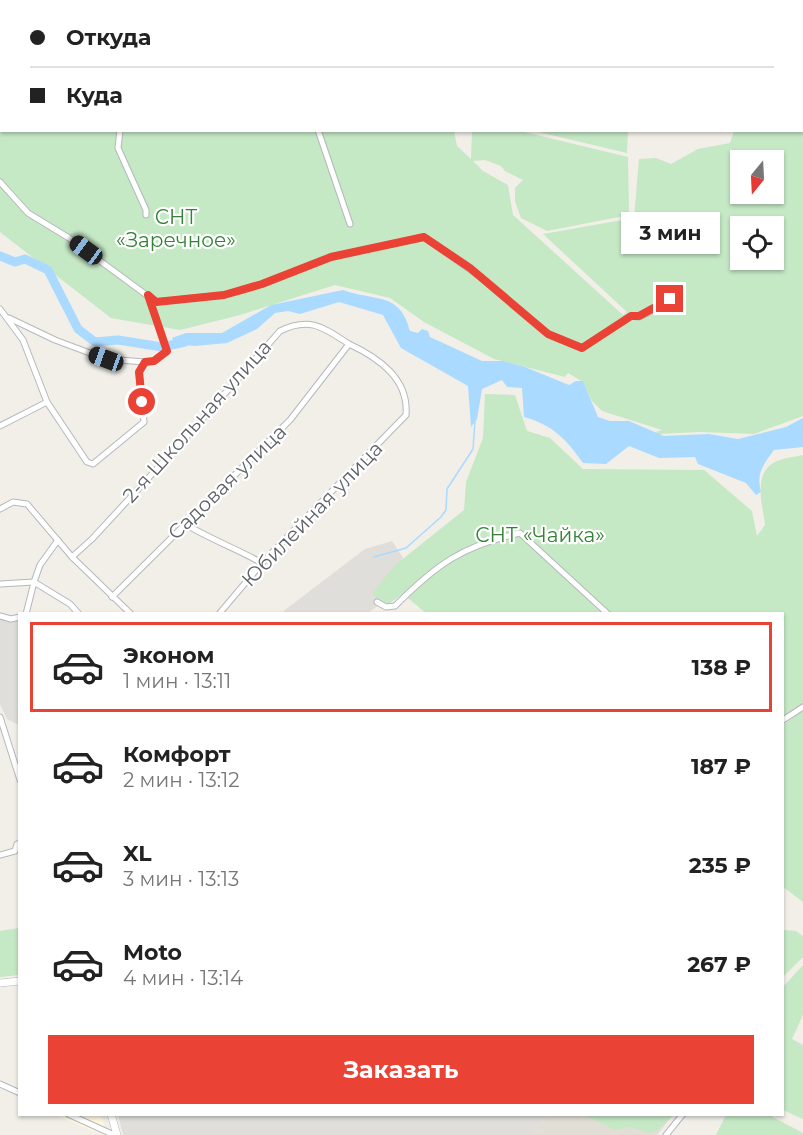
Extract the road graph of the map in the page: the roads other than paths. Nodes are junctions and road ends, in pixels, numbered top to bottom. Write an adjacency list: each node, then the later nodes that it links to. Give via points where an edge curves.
1 (120, 132): 4 (street, via 118,148)
2 (319, 132): 5 (street)
3 (0, 182): 6 (street, via 28,213)
4 (146, 215)
5 (350, 224)
6 (148, 295): 7 (street, via 156,302 224,295 331,257 424,237 474,271 548,334 582,348 631,316); 11 (street, via 167,351 154,361)
7 (675, 299)
8 (0, 309): 9 (street)
9 (8, 318): 11 (street, via 106,359); 12 (street, via 23,340)
10 (350, 344): 13 (street, 2-я Школьная улица, via 381,362 394,376 407,397); 16 (street, Садовая улица, via 290,420); 18 (street, 2-я Школьная улица, via 332,330 309,323 280,331)
11 (145, 362): 12 (street, via 139,372 144,422 98,463 87,462)
12 (47, 402): 14 (street)
13 (406, 415): 19 (street, Юбилейная улица)
14 (0, 426)
15 (0, 509): 17 (street, via 13,502 27,504)
16 (185, 524): 19 (street); 22 (street, Садовая улица)
17 (58, 540): 18 (street); 20 (street, via 40,565)
18 (72, 557): 22 (street)
19 (262, 563): 27 (street, Юбилейная улица)
20 (34, 582): 21 (street); 24 (street); 25 (street)
21 (0, 584)
22 (112, 597): 26 (street)
23 (376, 602): 28 (street, via 395,606 443,562 478,544 520,533)
24 (26, 612)
25 (77, 612)
26 (129, 612)
27 (221, 612)
28 (606, 612)
29 (0, 616): 30 (street)
30 (18, 617)
31 (803, 707): 33 (street)
32 (0, 717): 34 (street)
33 (784, 719)
34 (17, 765)
35 (18, 844): 36 (street, via 15,851)
36 (0, 855)
37 (18, 981): 38 (street)
38 (0, 983)
39 (0, 1084): 40 (street)
40 (18, 1092)
41 (73, 1116): 44 (street)
42 (111, 1116): 44 (street)
43 (681, 1116): 45 (street)
44 (116, 1135)
45 (666, 1135)

